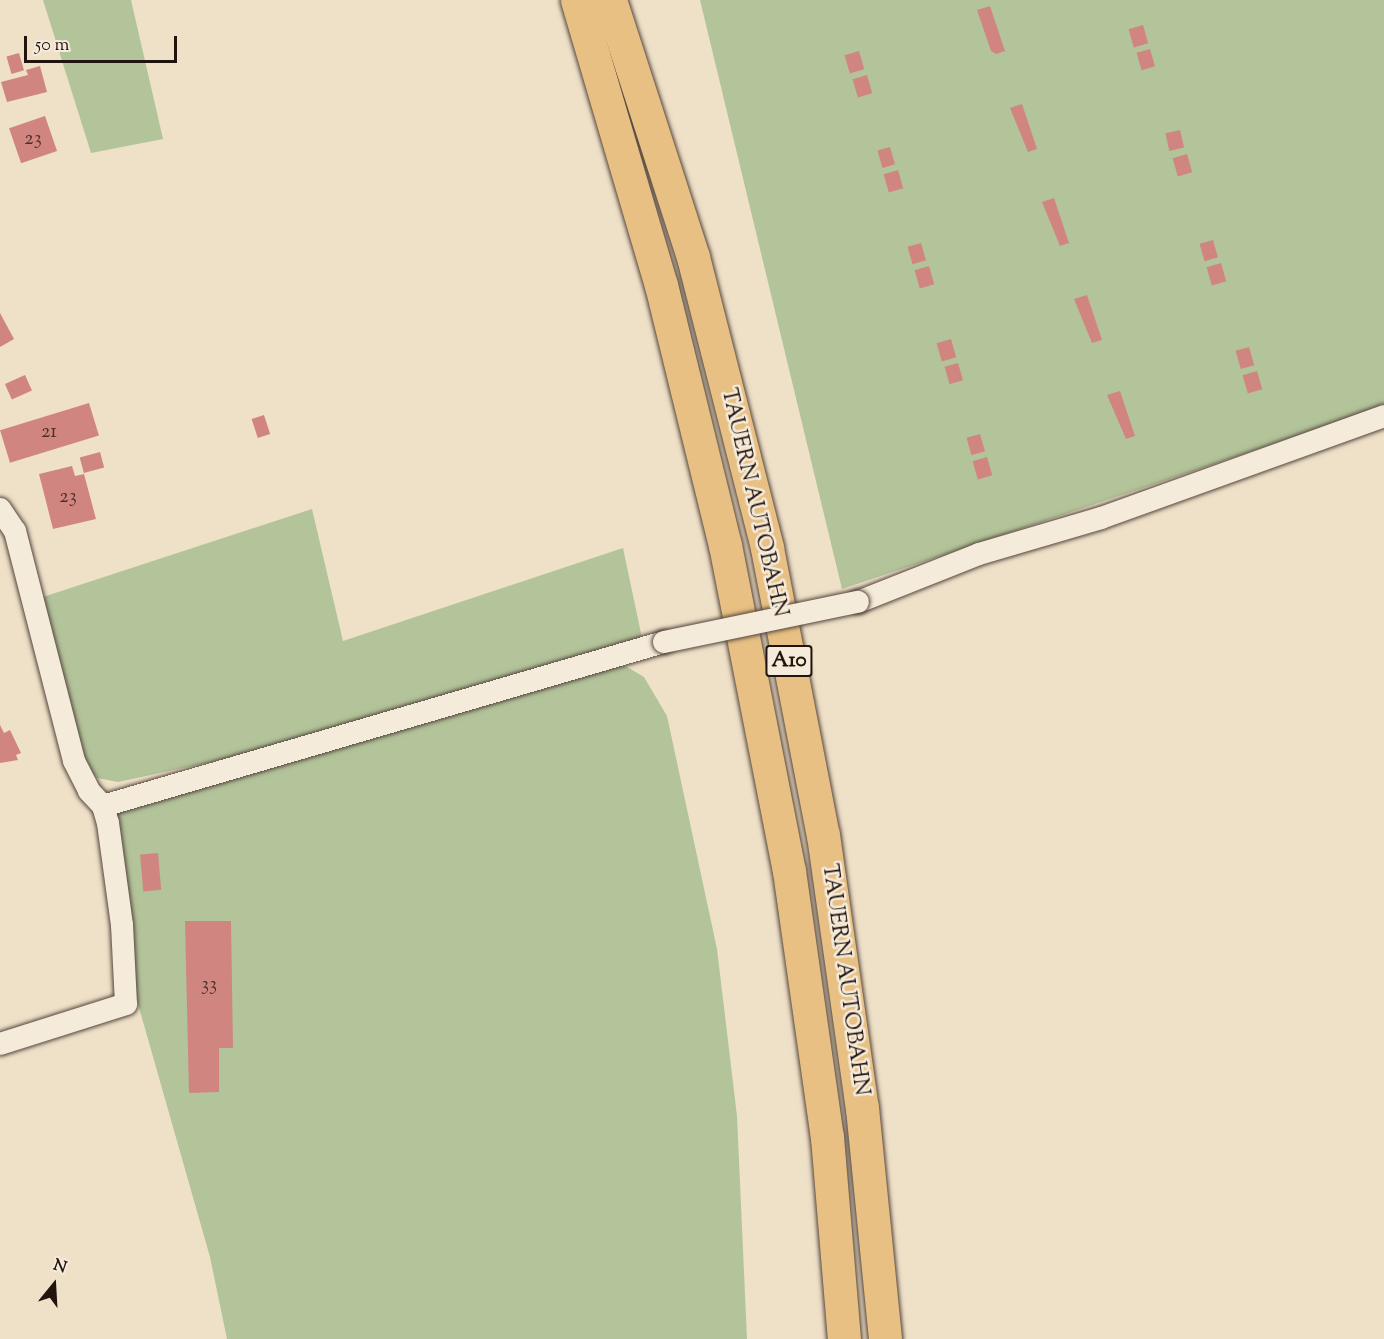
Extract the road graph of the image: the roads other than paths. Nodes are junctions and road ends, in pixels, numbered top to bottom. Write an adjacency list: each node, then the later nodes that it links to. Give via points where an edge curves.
1 (577, 0): 7 (highway, TAUERN AUTOBAHN / A10, via 661,285 725,544 789,871 827,1137)
2 (610, 0): 8 (highway, TAUERN AUTOBAHN / A10, via 693,257 767,548 825,847 862,1108)
3 (1384, 416): 5 (street, bridge, via 1101,518 979,554 858,602 664,642)
4 (0, 509): 5 (street, via 15,531 74,761 89,791)
5 (103, 806): 6 (street, via 122,925 126,1004)
6 (0, 1044)
7 (844, 1339)
8 (885, 1339)

